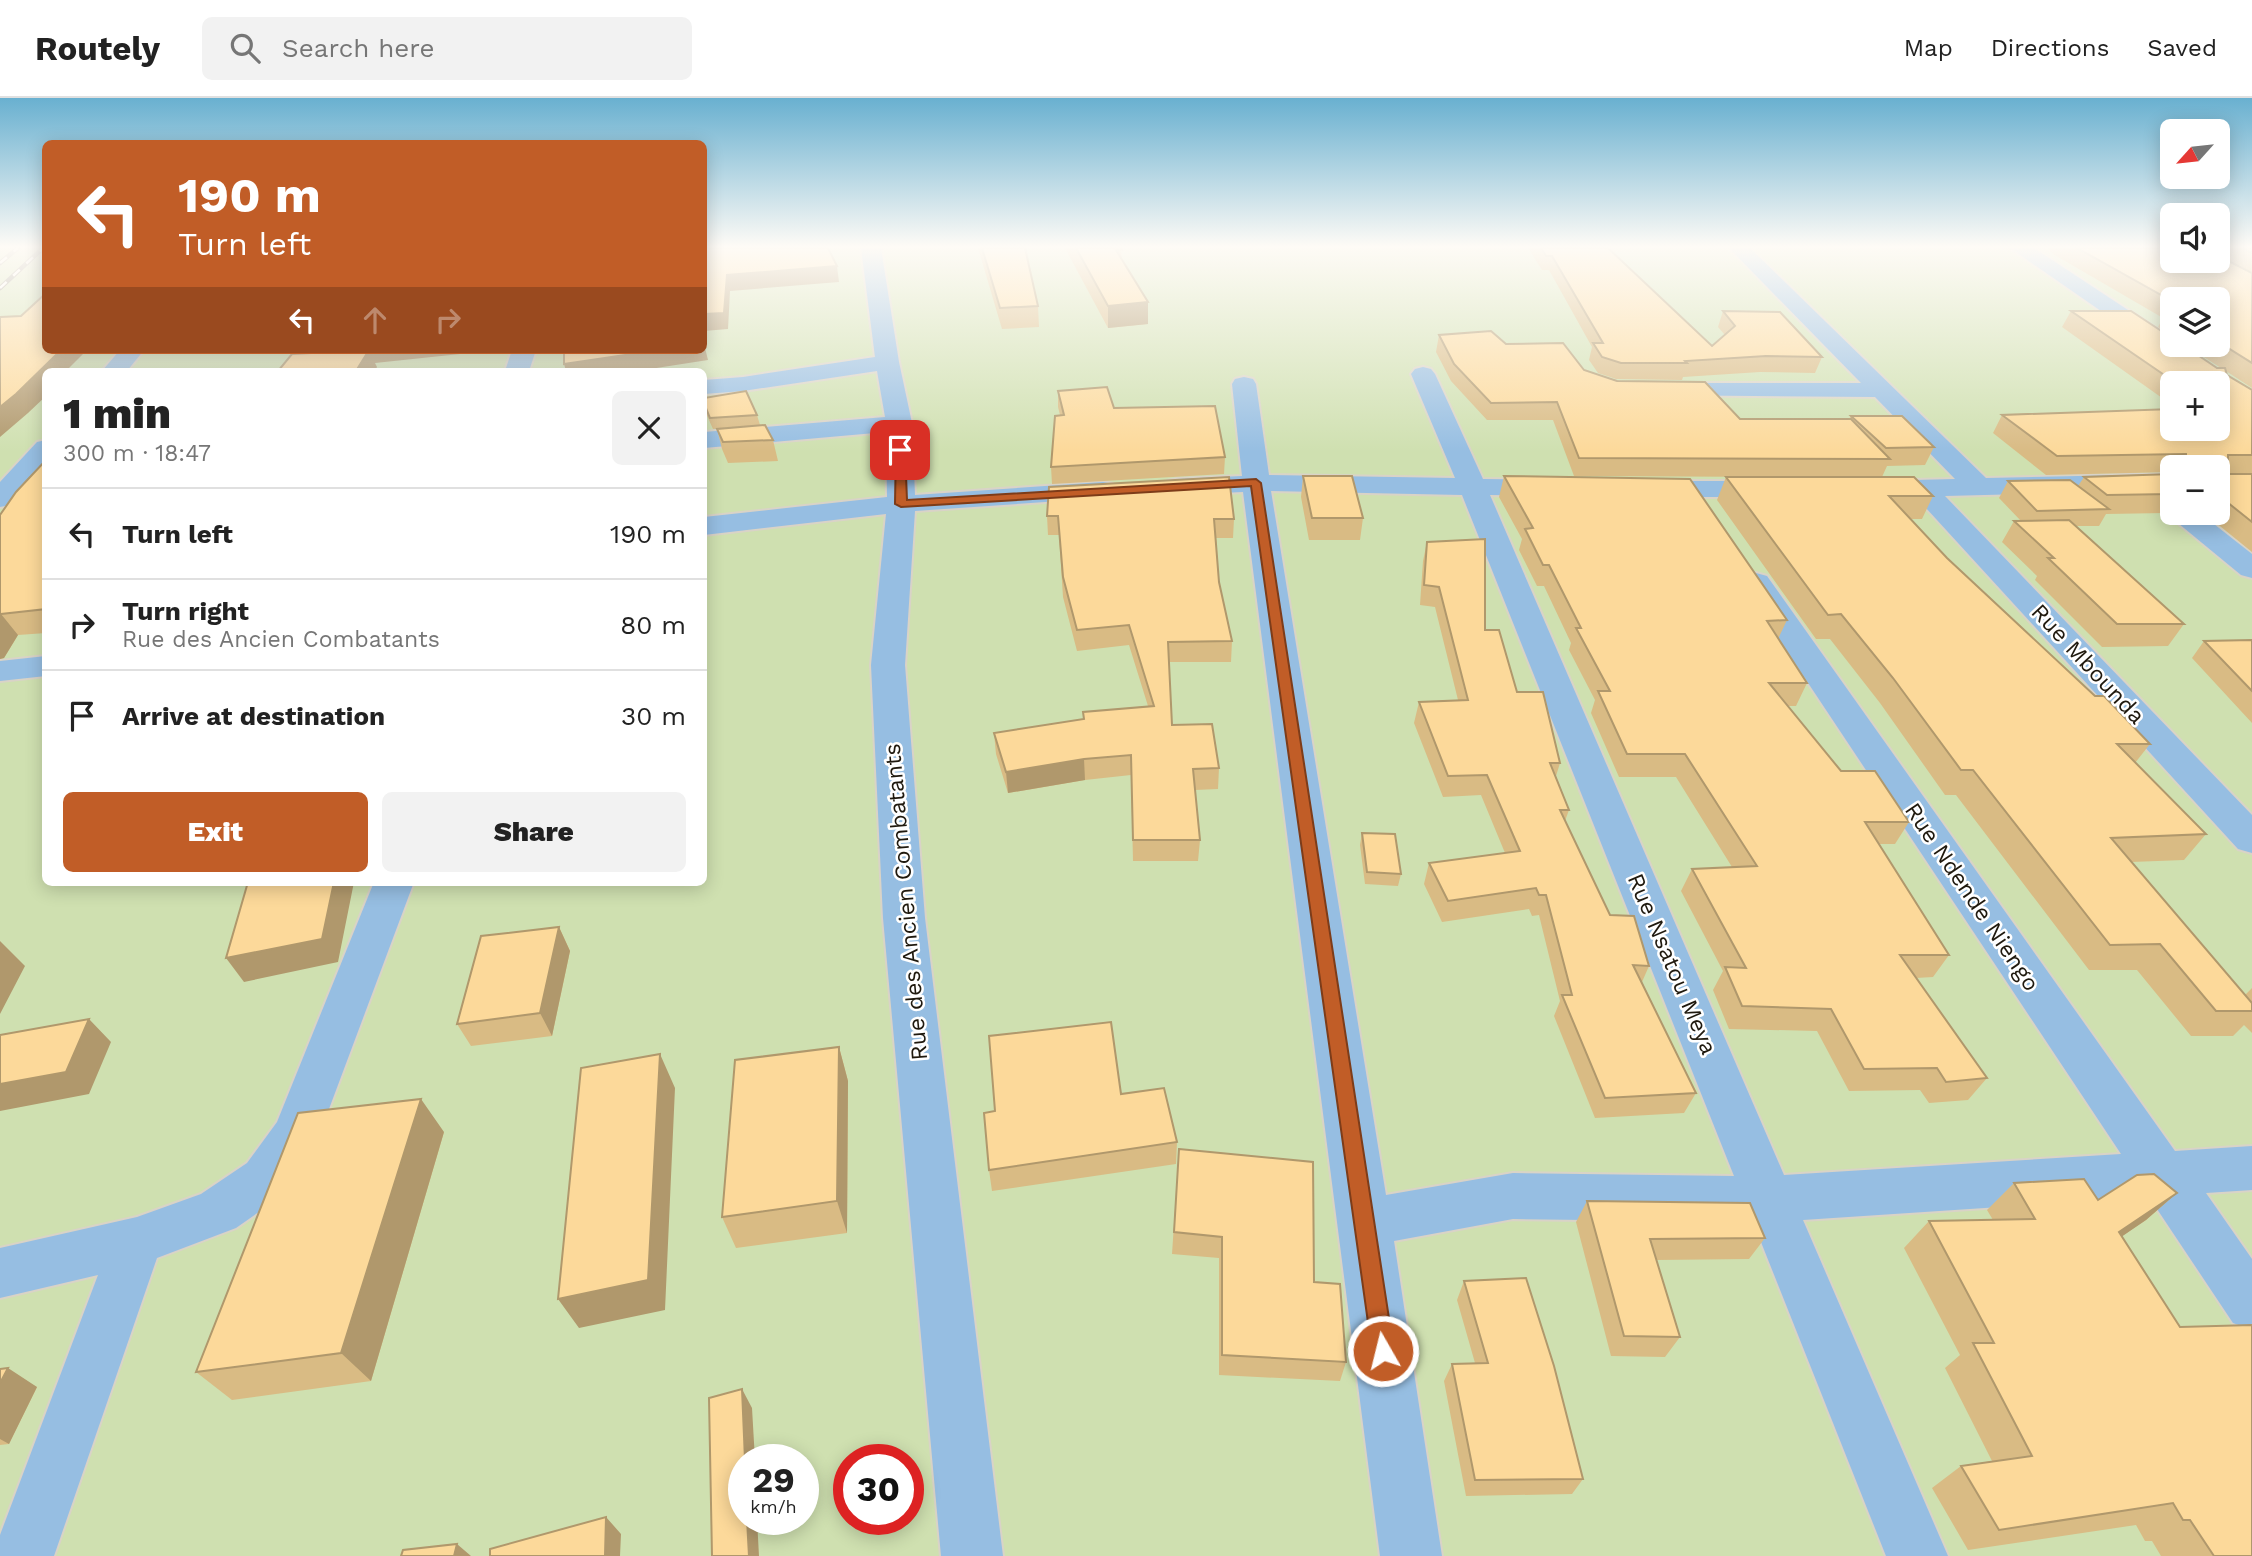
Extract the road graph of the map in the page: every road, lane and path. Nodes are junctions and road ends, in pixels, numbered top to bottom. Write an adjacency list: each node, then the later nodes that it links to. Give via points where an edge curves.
1 (881, 316): 6 (street, Rue des Ancien Combatants)
2 (1807, 316): 12 (street)
3 (2123, 316): 4 (street)
4 (2160, 341)
5 (129, 354): 7 (street)
6 (887, 362): 10 (street); 13 (street, Rue des Ancien Combatants)
7 (117, 368)
8 (1423, 374): 18 (street, Rue Nsatou Meya)
9 (1244, 384): 17 (street)
10 (707, 387)
11 (1638, 390): 12 (street)
12 (1882, 390): 21 (street)
13 (899, 423): 14 (street); 28 (street, Rue des Ancien Combatants)
14 (707, 440)
15 (42, 452): 27 (street)
16 (2159, 482): 21 (street)
17 (1256, 483): 18 (street); 28 (street); 41 (street)
18 (1473, 487): 19 (street); 40 (street, Rue Nsatou Meya)
19 (1583, 488)
20 (1624, 488): 22 (street)
21 (1980, 488): 25 (street)
22 (1692, 489): 23 (street); 29 (street)
23 (1801, 489)
24 (1842, 489): 25 (street)
25 (1923, 489): 36 (street, Rue Mbounda)
26 (42, 490): 27 (street)
27 (3, 496)
28 (901, 504): 31 (street); 46 (street, Rue des Ancien Combatants, via 888,665 904,918)
29 (1716, 523)
30 (2198, 525): 33 (street)
31 (707, 526)
32 (1739, 557): 39 (street, Rue Ndende Niengo)
33 (2252, 569)
34 (42, 666): 35 (street)
35 (0, 671)
36 (2252, 839)
37 (392, 886): 42 (street, via 297,1134 265,1179 218,1211)
38 (2252, 1168): 39 (street)
39 (2161, 1173): 40 (street); 44 (street, Rue Ndende Niengo)
40 (1769, 1199): 41 (street, via 1513,1196); 48 (street, Rue Nsatou Meya)
41 (1365, 1223): 47 (street)
42 (137, 1241): 43 (street); 45 (street)
43 (0, 1273)
44 (2252, 1304)
45 (23, 1556)
46 (972, 1556)
47 (1411, 1556)
48 (1917, 1556)

